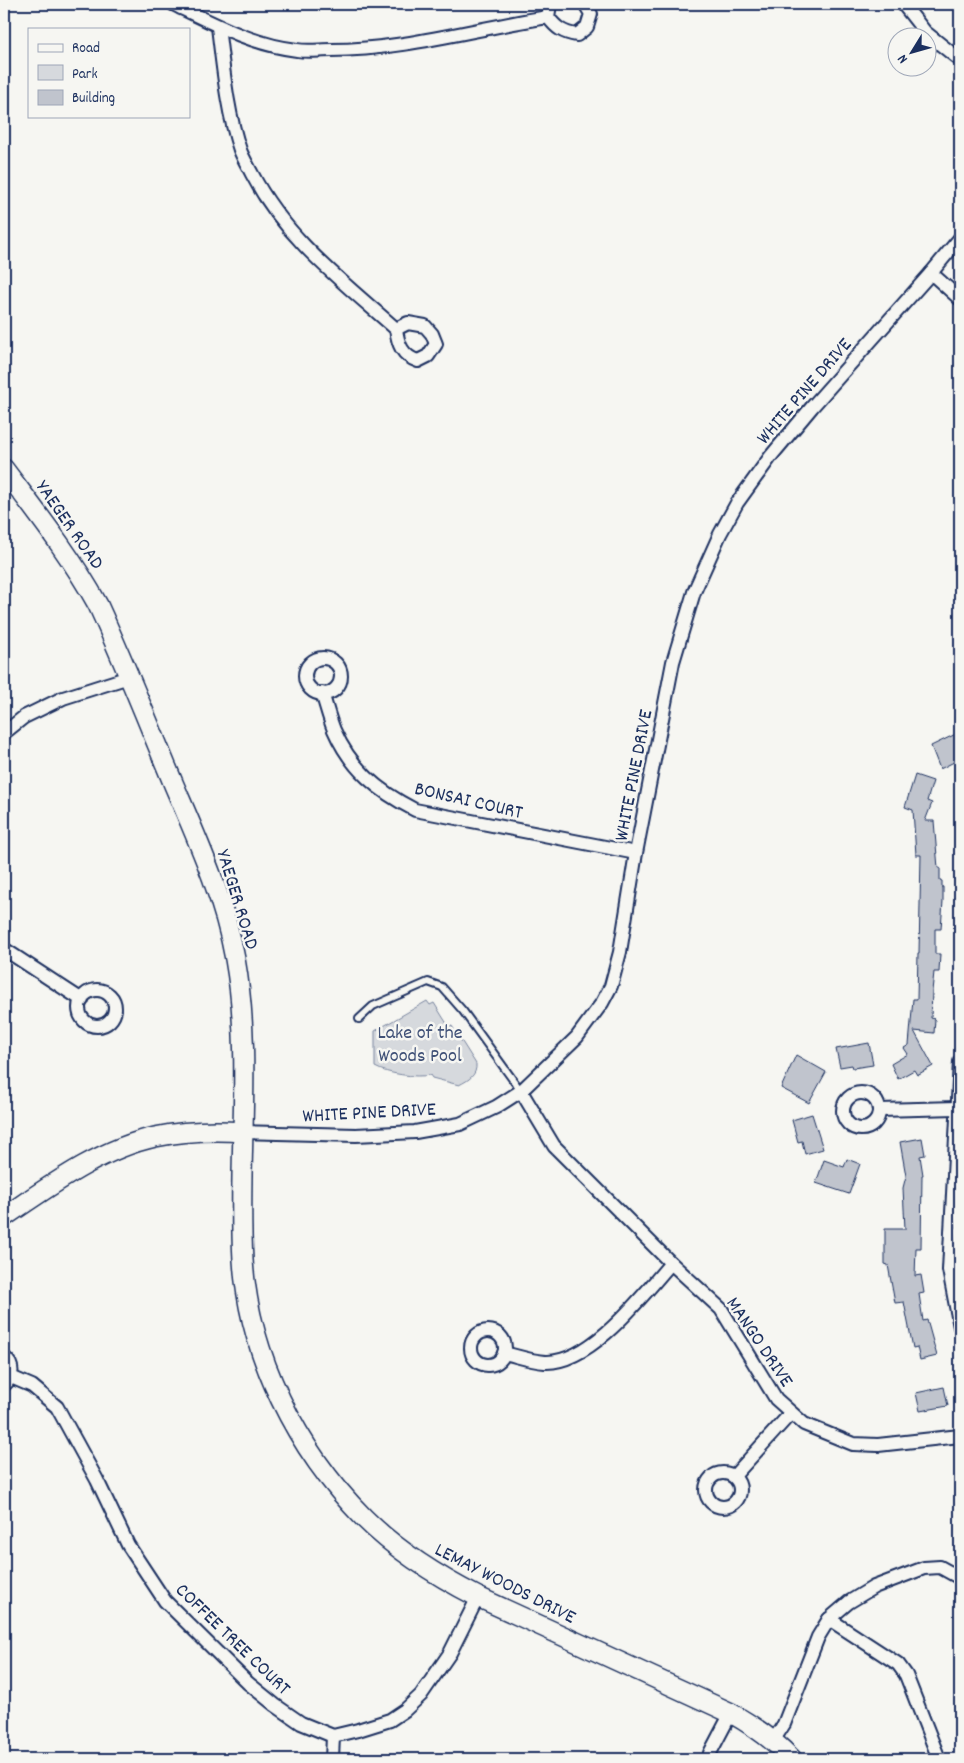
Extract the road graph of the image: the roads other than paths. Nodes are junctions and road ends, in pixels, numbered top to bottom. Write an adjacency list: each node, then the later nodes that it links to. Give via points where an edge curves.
1 (173, 4): 6 (street)
2 (550, 4): 5 (street)
3 (585, 4): 5 (street, via 591,14 587,27 577,35 564,33)
4 (903, 4): 7 (street, via 925,32)
5 (548, 17): 6 (street, via 358,50 297,50 249,39)
6 (218, 26): 11 (street, via 227,94 240,150 259,187 284,224 316,258)
7 (960, 60)
8 (960, 238): 9 (street, WHITE PINE DRIVE)
9 (931, 273): 10 (street); 16 (street, WHITE PINE DRIVE, via 771,456 720,534 694,592 673,662)
10 (960, 299)
11 (396, 329)
12 (4, 469): 13 (street, YAEGER ROAD, via 84,579)
13 (129, 677): 15 (street, via 63,698 24,717); 24 (street, YAEGER ROAD, via 204,858 229,932 241,1012)
14 (322, 693): 16 (street, BONSAI COURT, via 334,730 348,756 369,781 415,810)
15 (4, 733)
16 (636, 853): 21 (street, WHITE PINE DRIVE, via 620,952 611,986 577,1037)
17 (4, 949): 18 (street)
18 (82, 1000)
19 (359, 1019): 21 (lane, via 373,1006 428,982 442,988)
20 (960, 1061): 22 (street)
21 (521, 1091): 24 (street, WHITE PINE DRIVE, via 460,1124 415,1132 356,1135); 26 (street, MANGO DRIVE, via 554,1146)
22 (957, 1108): 23 (street); 27 (street, via 949,1270)
23 (879, 1110)
24 (243, 1132): 25 (street, via 182,1132 132,1144 78,1170); 35 (street, LEMAY WOODS DRIVE, via 243,1263 256,1334 280,1399 320,1466 365,1519 419,1564)
25 (4, 1217)
26 (671, 1263): 28 (street, via 615,1325 582,1351 562,1360 545,1362); 31 (street, MANGO DRIVE, via 721,1309 776,1399)
27 (960, 1326)
28 (504, 1353)
29 (4, 1357): 30 (street, COFFEE TREE COURT, via 11,1367)
30 (7, 1381): 38 (street, COFFEE TREE COURT, via 32,1386 57,1407 128,1544 165,1601 248,1683 275,1705 301,1723)
31 (791, 1413): 32 (street, MANGO DRIVE, via 804,1424 853,1444); 33 (street)
32 (960, 1436)
33 (734, 1476)
34 (960, 1578): 36 (street, via 940,1567 924,1568 874,1587)
35 (478, 1597): 37 (street, LEMAY WOODS DRIVE); 38 (street, via 450,1653 421,1695 390,1720)
36 (829, 1619): 39 (street, via 818,1637 784,1724); 43 (street, via 898,1664 906,1675)
37 (732, 1713): 39 (street, LEMAY WOODS DRIVE); 41 (street)
38 (333, 1736): 40 (street)
39 (773, 1741): 42 (street, LEMAY WOODS DRIVE)
40 (332, 1759)
41 (709, 1759)
42 (792, 1759)
43 (939, 1759)

